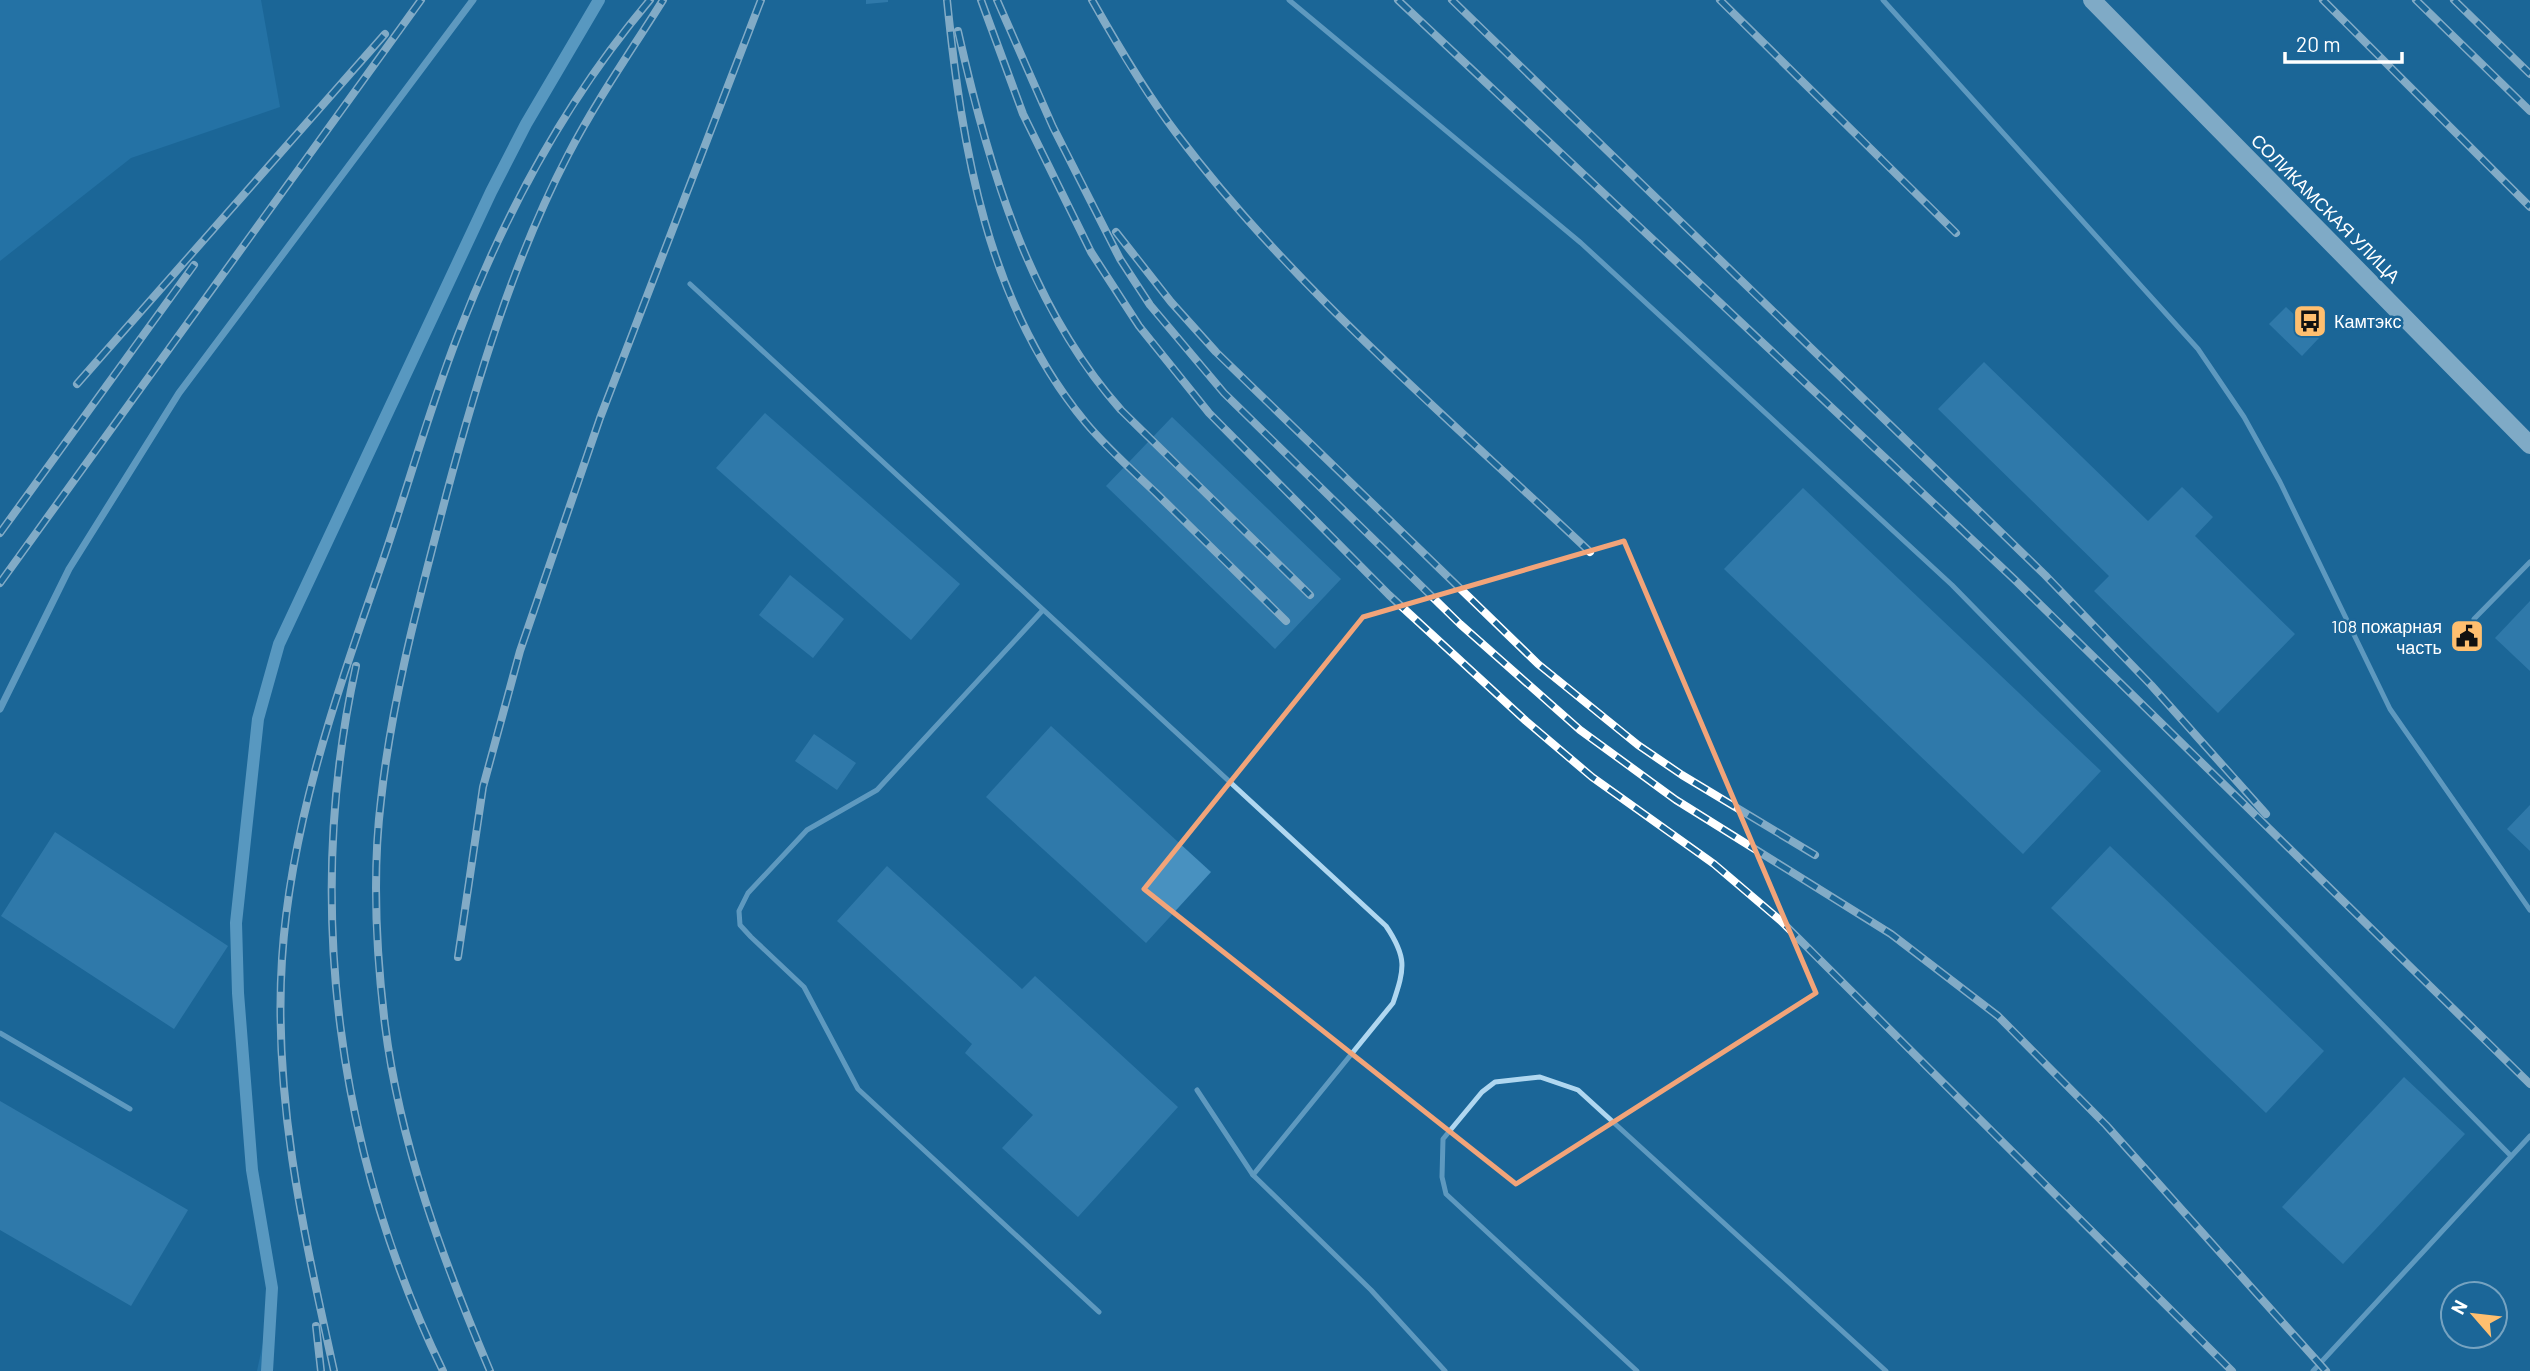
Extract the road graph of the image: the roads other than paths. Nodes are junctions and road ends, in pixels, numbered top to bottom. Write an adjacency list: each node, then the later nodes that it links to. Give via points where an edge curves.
1 (472, 0): 10 (street, via 179,393 68,569)
2 (1289, 0): 16 (lane, via 1581,243 1952,585)
3 (1883, 0): 11 (lane, via 2198,349 2280,482 2390,709)
4 (2092, 0): 6 (main road, СОЛИКАМСКАЯ УЛИЦА)
5 (690, 285): 8 (lane)
6 (2530, 445)
7 (2530, 562): 9 (lane)
8 (1043, 610): 17 (lane, via 1386,926 1402,949 1403,974 1393,1003); 18 (lane, via 877,790 807,830 748,893 739,911 740,925 804,986 858,1089)
9 (2474, 619)
10 (0, 709)
11 (2530, 910)
12 (0, 1033): 14 (lane)
13 (1197, 1090): 17 (lane)
14 (130, 1109)
15 (2530, 1136): 16 (lane)
16 (2511, 1156): 22 (lane)
17 (1253, 1175): 19 (lane, via 1371,1290)
18 (1099, 1312)
19 (1445, 1371)
20 (1637, 1371): 21 (lane, via 1446,1194 1443,1139 1495,1082 1540,1077 1578,1090)
21 (1886, 1371)
22 (2313, 1371)

